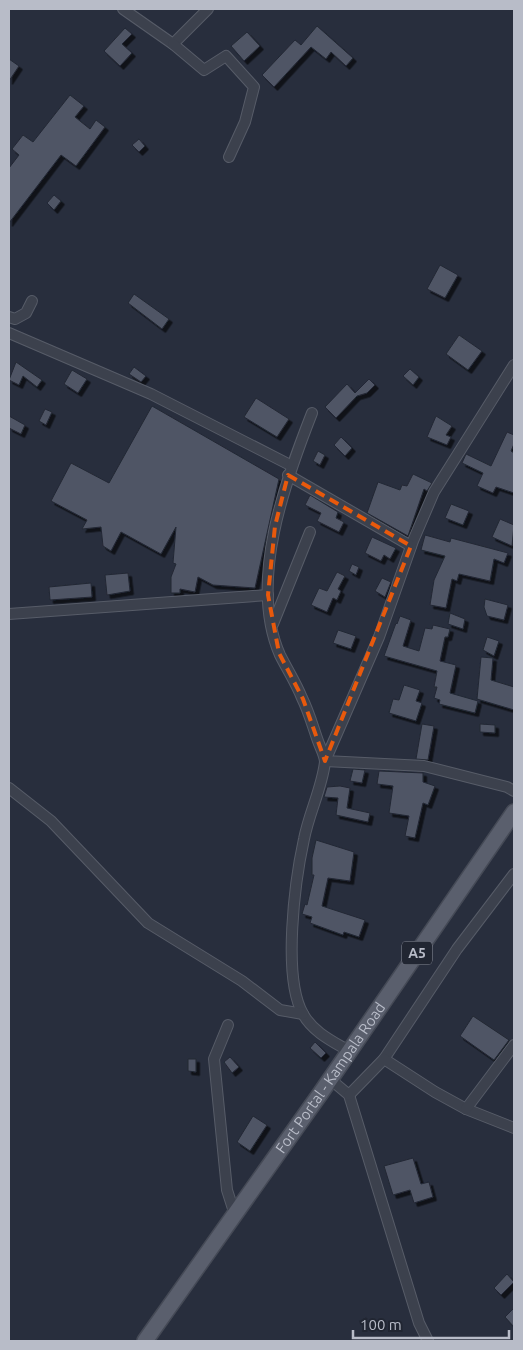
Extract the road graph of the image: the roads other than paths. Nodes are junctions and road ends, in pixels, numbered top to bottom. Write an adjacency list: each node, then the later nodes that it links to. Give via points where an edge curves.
1 (123, 9): 3 (street)
2 (208, 9): 3 (street)
3 (172, 44): 4 (street, via 204,70 226,56 254,87 245,122)
4 (229, 157)
5 (32, 301): 6 (street, via 26,313 15,319)
6 (9, 317)
7 (9, 333): 10 (street, via 151,394)
8 (514, 365): 12 (street, via 434,492)
9 (312, 413): 10 (street)
10 (290, 470): 12 (street); 13 (street, via 275,526)
11 (310, 532): 15 (street)
12 (411, 546): 16 (street, via 379,637)
13 (268, 594): 14 (street); 15 (street)
14 (9, 614)
15 (272, 626): 16 (street, via 279,653 303,699)
16 (325, 761): 18 (street, via 424,766); 21 (street, via 304,839 296,888 291,963 296,997)
17 (9, 788): 21 (street, via 50,821 148,923 242,981 280,1010)
18 (514, 791)
19 (514, 812): 24 (main road, Fort Portal - Kampala Road / A5)
20 (514, 874): 25 (street, via 457,949)
21 (303, 1014): 24 (street, via 316,1031)
22 (228, 1025): 30 (street, via 214,1058 227,1190)
23 (514, 1045): 28 (street)
24 (349, 1051): 26 (main road, Fort Portal - Kampala Road / A5)
25 (384, 1059): 27 (street); 28 (street)
26 (330, 1079): 27 (street); 30 (main road, Fort Portal - Kampala Road / A5)
27 (349, 1095): 32 (street, via 419,1323)
28 (466, 1109): 29 (street)
29 (514, 1128)
30 (235, 1215): 31 (main road, Fort Portal - Kampala Road / A5)
31 (145, 1341)
32 (428, 1341)

